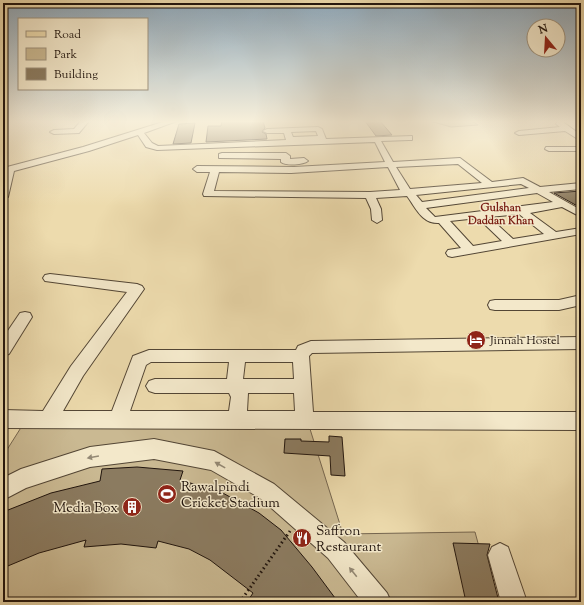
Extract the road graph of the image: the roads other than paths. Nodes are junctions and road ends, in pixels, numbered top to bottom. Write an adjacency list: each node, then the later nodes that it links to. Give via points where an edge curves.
1 (77, 149): 16 (street, via 10,169)
2 (382, 149): 6 (street)
3 (579, 149): 5 (street, via 551,152)
4 (215, 156): 10 (street, via 286,156 285,162)
5 (581, 156)
6 (386, 157): 7 (street); 10 (street)
7 (392, 165): 10 (street); 11 (street, via 460,161); 14 (street)
8 (197, 169): 9 (street)
9 (214, 169): 10 (street); 10 (street, via 208,194)
10 (291, 177): 15 (street)
11 (490, 185): 13 (street, via 523,181); 14 (street)
12 (581, 186): 13 (street)
13 (537, 190): 17 (street); 18 (street)
14 (408, 193): 15 (street); 18 (street)
15 (370, 195): 22 (street)
16 (3, 197)
17 (563, 204): 19 (street); 20 (street)
18 (419, 206): 23 (street, via 429,220)
19 (520, 210): 21 (street); 25 (street)
20 (581, 214)
21 (480, 215): 23 (street); 26 (street)
22 (377, 220)
23 (443, 220): 27 (street)
24 (581, 230): 25 (street)
25 (553, 236): 26 (street)
26 (511, 243): 27 (street)
27 (470, 250): 28 (street)
28 (452, 253)
29 (50, 278): 41 (street, via 137,290 77,371)
30 (581, 300): 31 (street, via 559,305)
31 (495, 305)
32 (26, 317): 34 (street)
33 (581, 342): 36 (street, via 311,347 304,350)
34 (3, 350)
35 (238, 356): 36 (street); 38 (street); 42 (street, via 143,358 139,361)
36 (301, 356): 39 (street)
37 (155, 386): 38 (street)
38 (234, 386): 39 (street); 43 (street, via 240,396)
39 (303, 386): 44 (street)
40 (3, 419): 41 (street)
41 (47, 420): 42 (street)
42 (118, 420): 43 (street)
43 (237, 420): 44 (street)
44 (304, 421): 45 (street)
45 (581, 421)
46 (3, 489): 48 (street, one-way to 46, via 336,550 299,518 267,491 214,461 154,449 90,456 21,480)
47 (500, 555): 49 (street)
48 (378, 602)
49 (514, 602)

